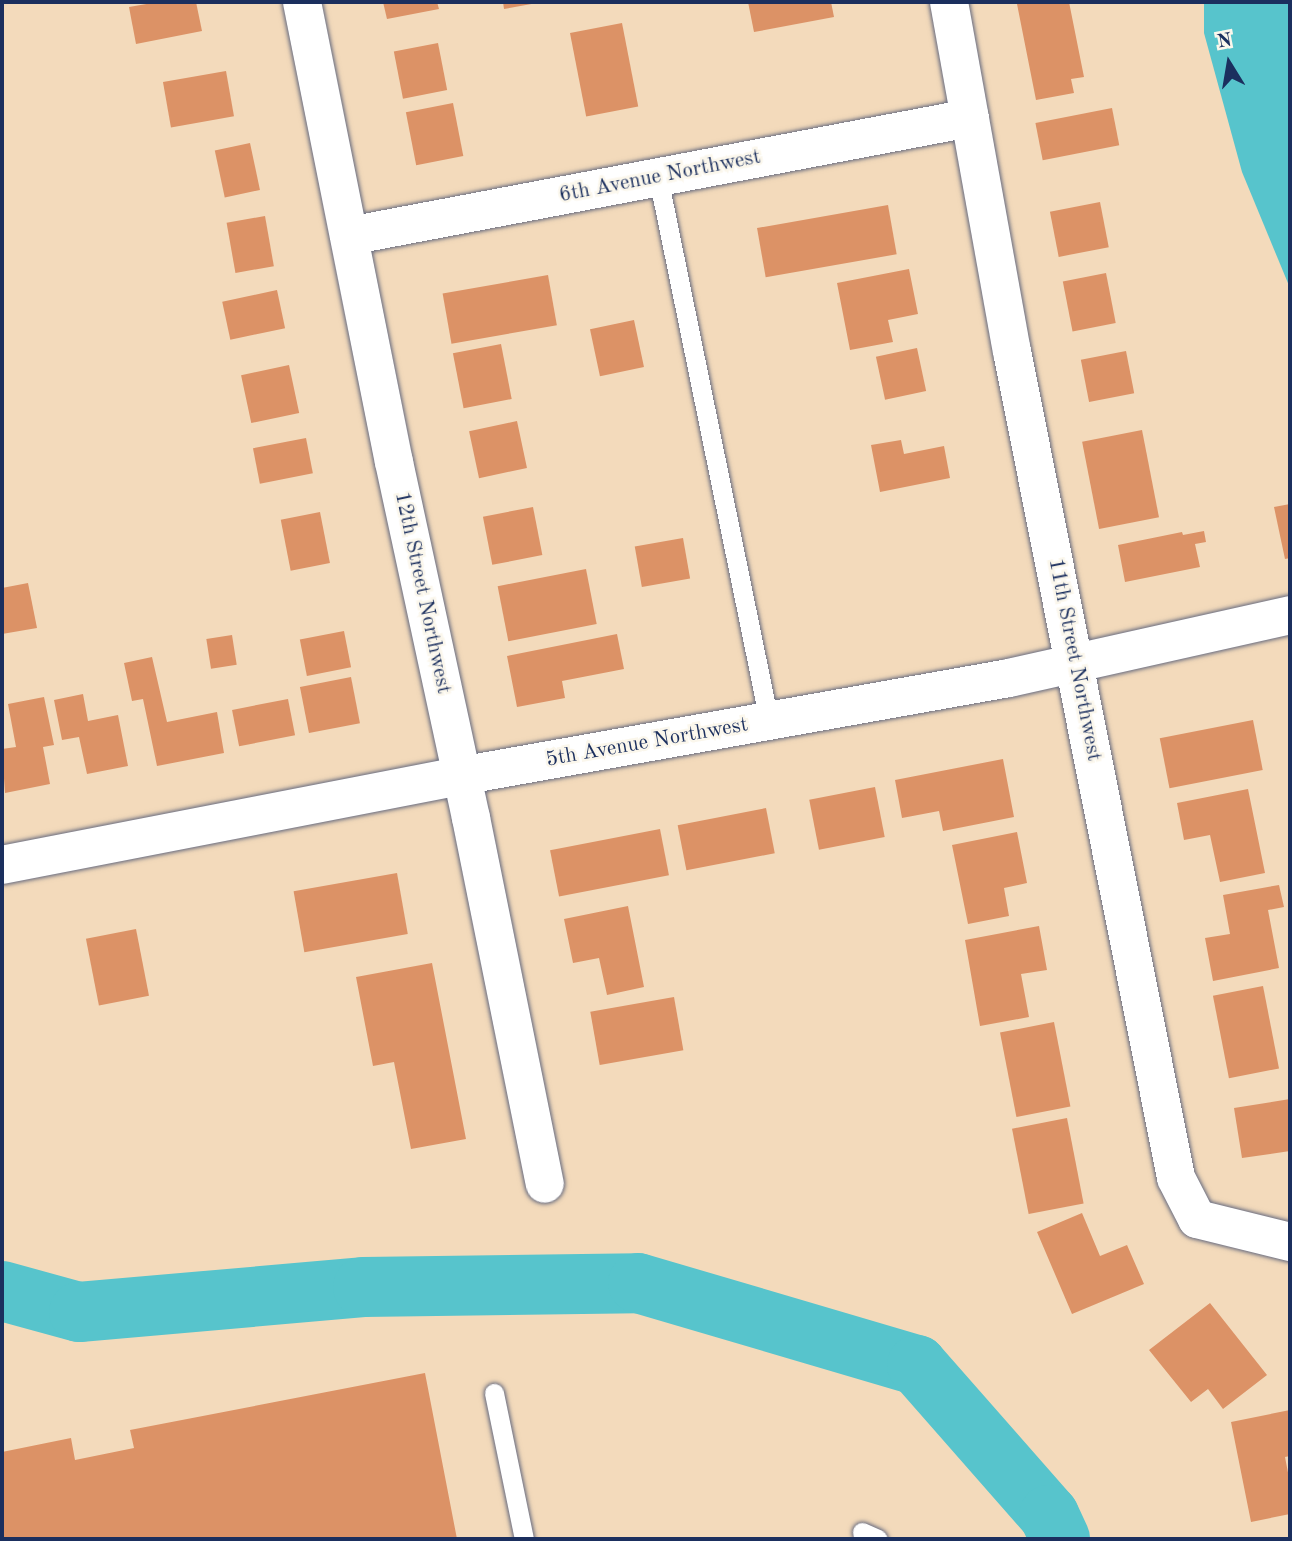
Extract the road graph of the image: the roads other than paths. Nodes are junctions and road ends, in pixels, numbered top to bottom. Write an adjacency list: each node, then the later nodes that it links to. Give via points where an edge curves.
1 (302, 2): 5 (street, 12th Street Northwest)
2 (949, 2): 3 (street, 11th Street Northwest)
3 (970, 118): 4 (street, 6th Avenue Northwest); 7 (street, 11th Street Northwest)
4 (658, 177): 5 (street, 6th Avenue Northwest); 8 (lane)
5 (349, 236): 9 (street, 12th Street Northwest)
6 (1290, 615): 7 (street, 5th Avenue Northwest)
7 (1074, 663): 8 (street, 5th Avenue Northwest); 12 (street, 11th Street Northwest, via 1176,1178 1197,1219)
8 (769, 721): 9 (street, 5th Avenue Northwest)
9 (460, 776): 10 (street, 5th Avenue Northwest); 11 (street, 12th Street Northwest)
10 (2, 865)
11 (545, 1184)
12 (1290, 1242)
13 (494, 1393): 14 (lane)
14 (524, 1539)

